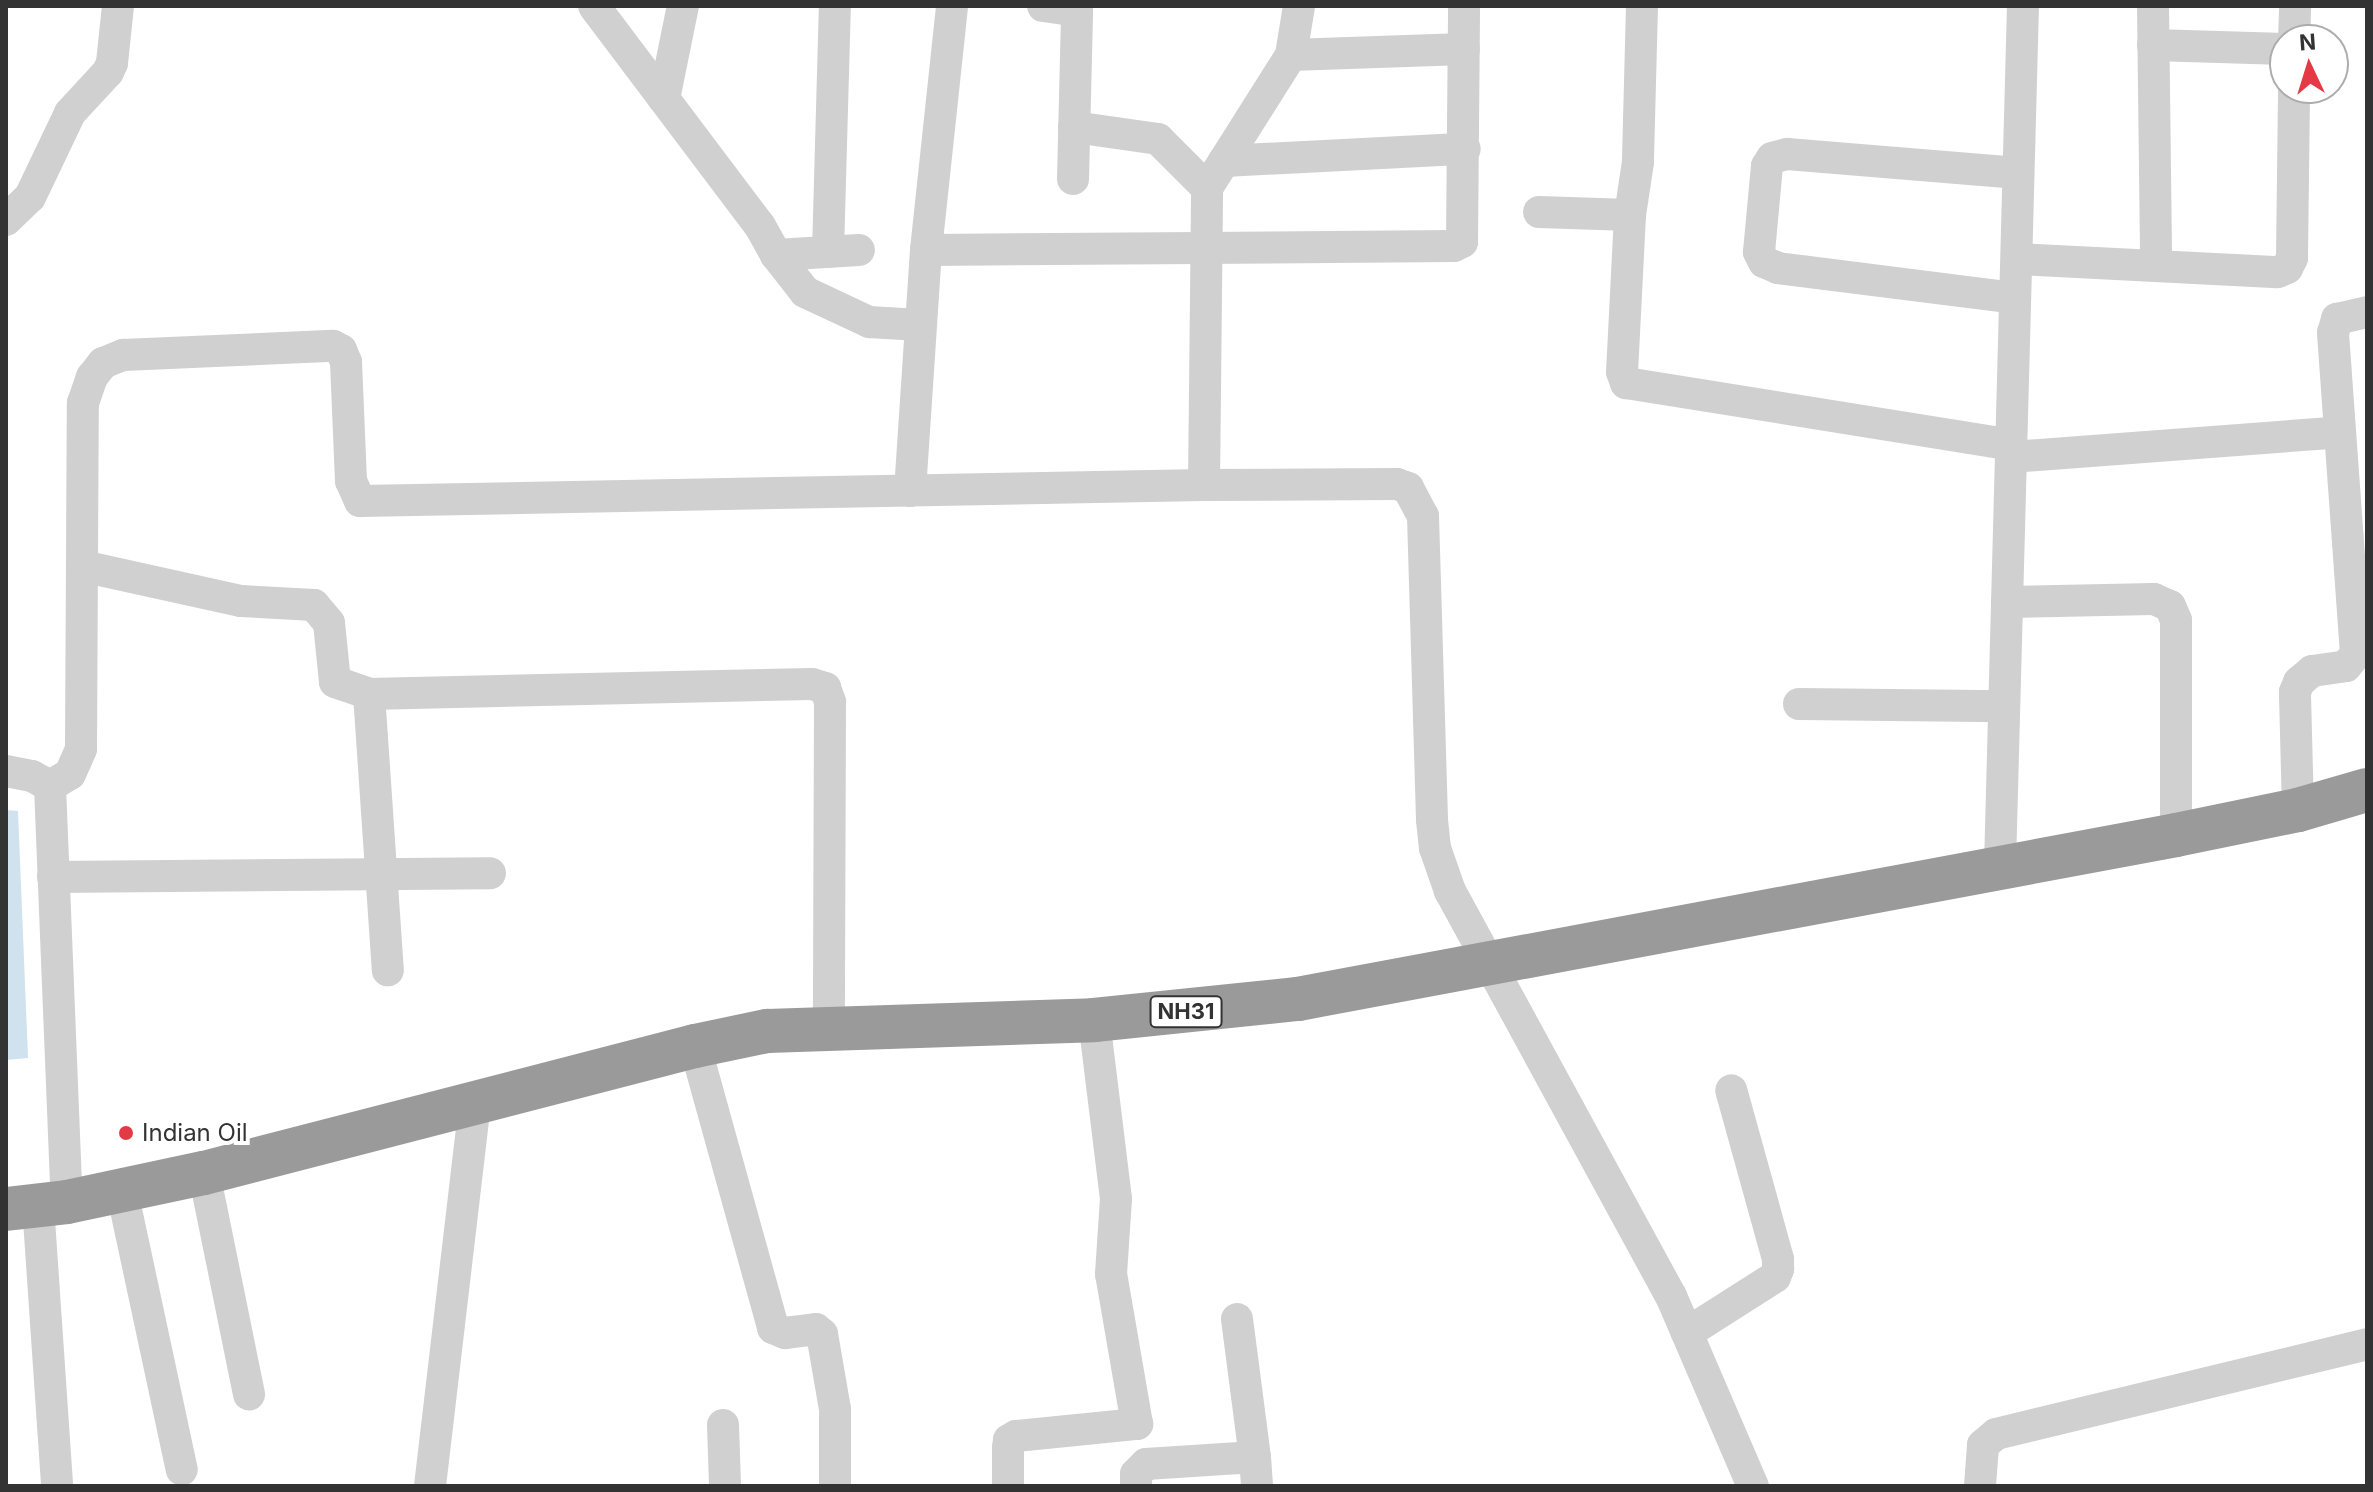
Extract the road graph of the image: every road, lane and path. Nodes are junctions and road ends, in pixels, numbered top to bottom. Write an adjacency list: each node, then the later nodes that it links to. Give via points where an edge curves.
1 (118, 6): 27 (street, via 108,72 70,113 30,197)
2 (594, 6): 17 (street)
3 (683, 6): 17 (street)
4 (835, 6): 30 (street, via 844,251)
5 (952, 6): 29 (street)
6 (1043, 6): 12 (street)
7 (1299, 6): 16 (street)
8 (1464, 6): 14 (street)
9 (1642, 6): 26 (street, via 1638,162)
10 (2023, 6): 22 (street)
11 (2153, 6): 13 (street)
12 (1077, 9): 19 (street)
13 (2153, 45): 15 (street); 32 (street)
14 (1464, 49): 16 (street); 20 (street)
15 (2269, 49)
16 (1291, 55): 21 (street)
17 (664, 99): 30 (street)
18 (2294, 104): 32 (street, via 2290,264 2278,272)
19 (1074, 127): 23 (street); 24 (street, via 1158,139)
20 (1465, 149): 21 (street); 28 (street, via 1464,231 1462,242 1454,246)
21 (1224, 161): 24 (street)
22 (2018, 173): 31 (street); 33 (street, via 1787,154 1772,158 1759,252 1764,262 1778,268)
23 (1073, 179)
24 (1207, 188): 28 (street)
25 (1539, 212): 26 (street)
26 (1630, 215): 37 (street, via 1622,372 1626,383)
27 (6, 220)
28 (1208, 247): 29 (street); 38 (street)
29 (926, 250): 35 (street)
30 (776, 255): 35 (street, via 805,292 831,306 869,322)
31 (2018, 259): 32 (street); 33 (street)
32 (2156, 264)
33 (2015, 298): 37 (street)
34 (2367, 312): 36 (street, via 2337,319 2333,333)
35 (920, 325): 39 (street)
36 (2340, 432): 37 (street); 48 (street, via 2356,654 2346,666 2312,671 2295,692)
37 (2011, 451): 41 (street)
38 (1204, 485): 39 (street); 54 (street, via 1397,484 1415,495 1423,516 1435,848 1450,891)
39 (910, 491): 40 (street, via 360,501 351,481 346,362 341,350 333,346 123,355 103,363 83,403)
40 (82, 566): 42 (street, via 241,601 314,605 329,623 335,682); 46 (street, via 81,749 70,774)
41 (2007, 602): 44 (street); 49 (street, via 2154,599 2170,606 2176,620)
42 (369, 694): 52 (street); 57 (street, via 812,684 825,688 830,702)
43 (1799, 704): 44 (street)
44 (2004, 706): 50 (street)
45 (6, 771): 46 (street)
46 (50, 786): 53 (street)
47 (2367, 790): 48 (highway, NH31)
48 (2298, 810): 49 (highway, NH31)
49 (2176, 835): 50 (highway, NH31)
50 (2000, 866): 54 (highway, NH31)
51 (490, 873): 52 (street)
52 (381, 874): 53 (street); 55 (street)
53 (53, 877): 63 (street)
54 (1492, 965): 56 (highway, NH31, via 1298,999); 65 (street)
55 (388, 970)
56 (1094, 1020): 57 (highway, NH31); 75 (street, via 1116,1199 1111,1274 1137,1424 1016,1436 1009,1440)
57 (829, 1028): 58 (highway, NH31, via 767,1031)
58 (695, 1046): 60 (highway, NH31); 74 (street, via 773,1328 785,1333 816,1329 822,1334 835,1409)
59 (1731, 1090): 65 (street, via 1778,1269 1775,1277)
60 (475, 1104): 61 (highway, NH31); 72 (street)
61 (204, 1173): 62 (highway, NH31); 67 (street)
62 (122, 1191): 63 (highway, NH31); 69 (street)
63 (37, 1205): 71 (street)
64 (1237, 1319): 70 (street)
65 (1687, 1333): 77 (street)
66 (2367, 1344): 78 (street, via 1996,1434 1983,1445)
67 (249, 1394)
68 (723, 1425): 73 (street)
69 (182, 1470)
70 (1256, 1472): 76 (street, via 1146,1464 1136,1474)
71 (57, 1486)
72 (430, 1486)
73 (725, 1486)
74 (835, 1486)
75 (1008, 1486)
76 (1136, 1486)
77 (1753, 1486)
78 (1980, 1486)

